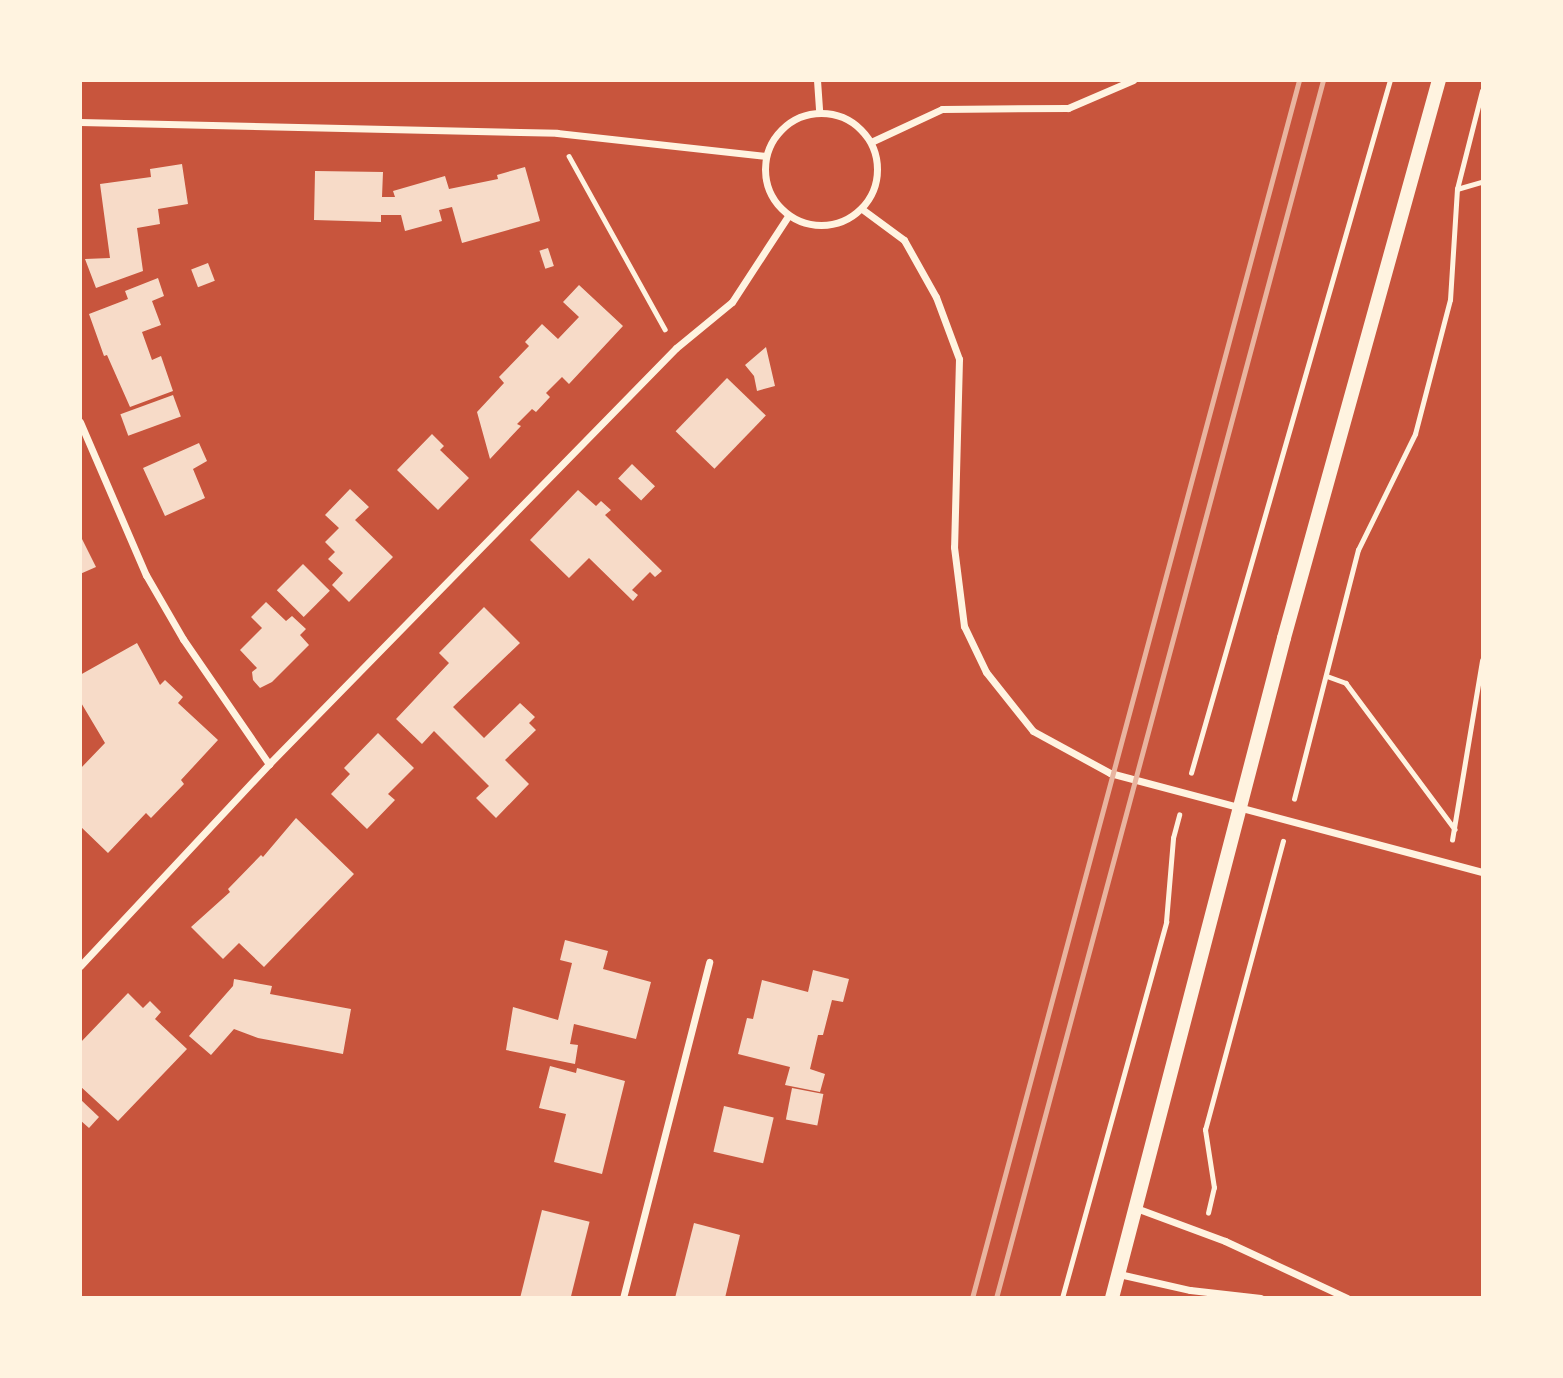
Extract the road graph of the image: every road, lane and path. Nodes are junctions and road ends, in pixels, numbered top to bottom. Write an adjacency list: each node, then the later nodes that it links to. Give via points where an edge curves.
1 (817, 80): 6 (street)
2 (1133, 80): 9 (street, via 1068,108 942,109)
3 (1390, 80): 20 (path)
4 (1439, 80): 29 (main road, via 1284,638)
5 (1482, 91): 12 (path)
6 (819, 112): 9 (street, via 858,126); 10 (street, via 786,126)
7 (80, 122): 8 (street)
8 (557, 133): 10 (street); 15 (path)
9 (871, 142): 13 (street, via 878,165 875,188)
10 (766, 156): 14 (street, via 765,178 772,199)
11 (1482, 182): 12 (path)
12 (1457, 189): 18 (path, via 1450,300 1415,434 1358,550)
13 (862, 209): 14 (street, via 839,224 813,226); 25 (street, via 904,240 936,297 959,359 954,547 964,626 986,671 1033,731 1110,773)
14 (788, 216): 15 (street, via 732,302)
15 (676, 348): 19 (street)
16 (80, 422): 19 (street, via 146,575 183,639)
17 (1482, 660): 23 (path)
18 (1327, 676): 21 (path); 23 (path, via 1346,684)
19 (269, 764): 28 (street)
20 (1188, 785)
21 (1291, 810)
22 (1180, 811): 33 (path, via 1173,838 1166,922)
23 (1456, 830): 25 (path)
24 (1284, 836): 30 (path, via 1205,1130 1214,1188)
25 (1444, 860): 26 (street)
26 (1482, 872)
27 (709, 962): 32 (street)
28 (80, 965)
29 (1136, 1208): 30 (street); 31 (main road)
30 (1203, 1233): 36 (street)
31 (1119, 1274): 34 (main road); 35 (street, via 1190,1290)
32 (623, 1297)
33 (1062, 1297)
34 (1112, 1297)
35 (1261, 1297)
36 (1347, 1297)

